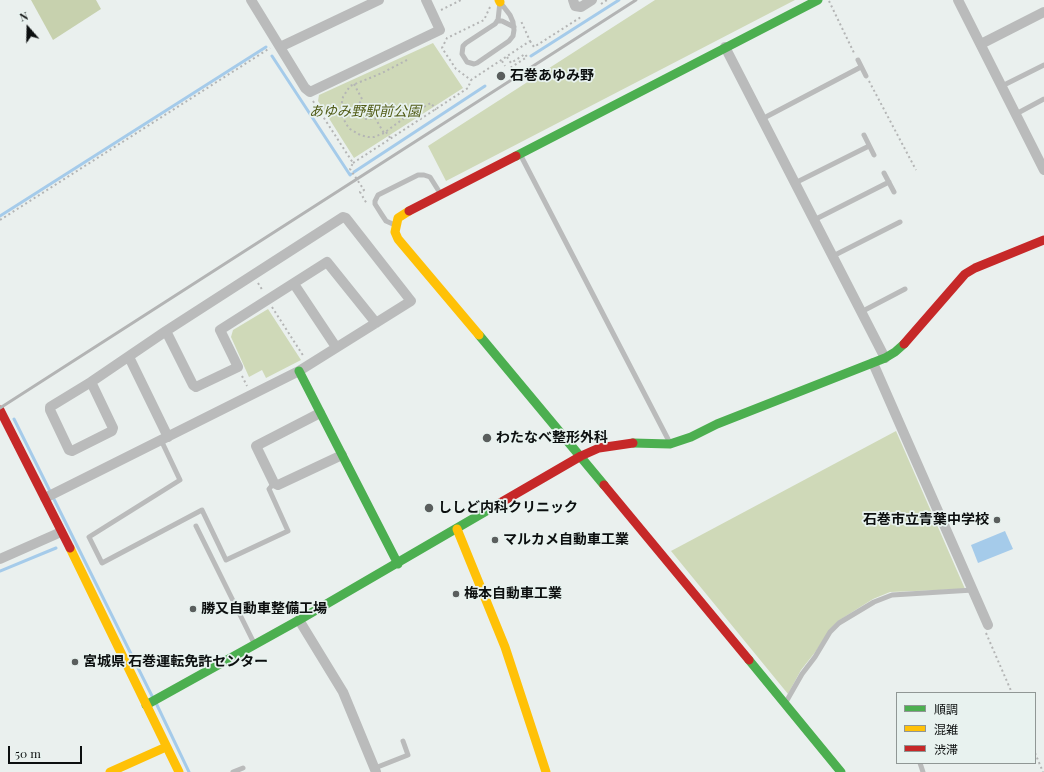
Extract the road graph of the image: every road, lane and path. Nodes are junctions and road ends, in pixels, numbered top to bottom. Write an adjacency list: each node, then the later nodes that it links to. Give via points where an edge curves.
1 (251, 0): 20 (street)
2 (379, 0): 20 (street)
3 (426, 0): 13 (street)
4 (461, 0): 13 (path)
5 (572, 0): 11 (street, via 575,6 581,7)
6 (607, 0): 11 (path)
7 (818, 0): 21 (street)
8 (828, 0): 26 (path)
9 (958, 0): 19 (street)
10 (496, 2): 15 (lane); 17 (lane, via 510,15); 25 (path, via 484,20 447,38 442,48)
11 (596, 2)
12 (1044, 12): 19 (street)
13 (433, 13): 38 (street, via 440,30)
14 (587, 13): 18 (path, via 534,47)
15 (497, 21): 17 (lane); 17 (lane, via 463,46 462,54 467,62 478,63 509,41 513,36)
16 (520, 21): 18 (path)
17 (514, 27)
18 (530, 41): 23 (path)
19 (981, 44): 37 (street)
20 (279, 45): 38 (street); 58 (path)
21 (725, 47): 42 (street); 47 (street)
22 (455, 57): 25 (path)
23 (507, 57): 27 (path); 32 (path, via 511,63 525,54 527,57)
24 (407, 60): 36 (path)
25 (450, 60): 33 (path)
26 (858, 60): 31 (lane)
27 (502, 61): 29 (path); 35 (path)
28 (1044, 65): 37 (lane)
29 (505, 66)
30 (460, 67): 33 (path)
31 (861, 67): 34 (lane); 42 (lane)
32 (510, 68)
33 (456, 69): 35 (path)
34 (866, 76): 50 (path)
35 (471, 80): 40 (path, via 468,88)
36 (354, 84): 43 (path, via 362,99 358,106 360,114 366,120 375,118); 43 (path, via 343,97 341,113 346,124 354,132 368,137 379,136)
37 (1002, 86): 41 (street)
38 (310, 92): 49 (path, via 311,98)
39 (1044, 99): 41 (lane)
40 (436, 110): 43 (path, via 431,103); 45 (path)
41 (1016, 114): 51 (street)
42 (762, 119): 54 (street)
43 (385, 132): 45 (path)
44 (864, 135): 46 (lane)
45 (391, 139): 49 (path)
46 (869, 146): 48 (lane); 54 (lane)
47 (519, 153): 56 (street); 83 (lane)
48 (874, 155)
49 (353, 163): 57 (path, via 350,169 364,190 360,192)
50 (916, 170)
51 (1044, 170)
52 (884, 173): 53 (lane)
53 (889, 182): 55 (lane); 59 (lane)
54 (795, 183): 59 (street)
55 (894, 192)
56 (440, 194): 61 (street, via 406,212 398,218); 61 (lane, via 430,177 418,175 378,195 375,204 382,216 386,221)
57 (368, 205)
58 (0, 220)
59 (814, 220): 63 (street)
60 (900, 222): 63 (lane)
61 (396, 225): 85 (street, via 398,239)
62 (1044, 240): 73 (street, via 965,274 907,341)
63 (833, 256): 68 (street)
64 (253, 276): 67 (path); 69 (street, via 343,217 346,218 411,301); 70 (street)
65 (294, 284): 67 (street); 69 (street, via 327,262); 71 (street)
66 (905, 289): 68 (lane)
67 (268, 300): 74 (path); 76 (street, via 220,330)
68 (861, 312): 73 (street)
69 (376, 323): 71 (street)
70 (166, 331): 72 (street); 76 (street, via 196,387)
71 (336, 347): 77 (street)
72 (129, 357): 78 (street); 82 (street)
73 (885, 358): 75 (street)
74 (306, 360)
75 (873, 363): 83 (street); 93 (street)
76 (238, 367): 79 (path)
77 (299, 371): 79 (street); 81 (street)
78 (91, 382): 78 (street, via 50,407 72,452 114,428)
79 (252, 395): 82 (street)
80 (0, 410): 87 (street)
81 (320, 413): 84 (street); 86 (street, via 256,446)
82 (164, 438): 86 (lane, via 180,480 89,537 102,563 202,510 226,560 288,531 269,489); 87 (street)
83 (670, 444): 85 (street, via 613,445)
84 (342, 455): 86 (street, via 278,485); 92 (street)
85 (582, 456): 89 (street); 98 (street)
86 (274, 483)
87 (45, 498): 90 (street)
88 (196, 526): 96 (lane)
89 (457, 529): 92 (street); 108 (street, via 505,647)
90 (61, 532): 91 (street); 99 (street)
91 (0, 559)
92 (398, 564): 94 (street)
93 (973, 590): 95 (street); 98 (lane, via 892,595 874,602 839,623 830,632)
94 (298, 620): 96 (street); 104 (street, via 343,692)
95 (988, 625): 97 (path, via 985,631)
96 (254, 644): 99 (street)
97 (1012, 692)
98 (785, 703): 109 (street)
99 (146, 705): 101 (street)
100 (403, 741): 104 (lane, via 408,755)
101 (166, 747): 105 (street); 106 (street)
102 (1036, 755): 110 (path)
103 (243, 768): 107 (lane)
104 (375, 770)
105 (110, 772)
106 (179, 772)
107 (233, 772)
108 (546, 772)
109 (841, 772)
110 (1043, 772)

